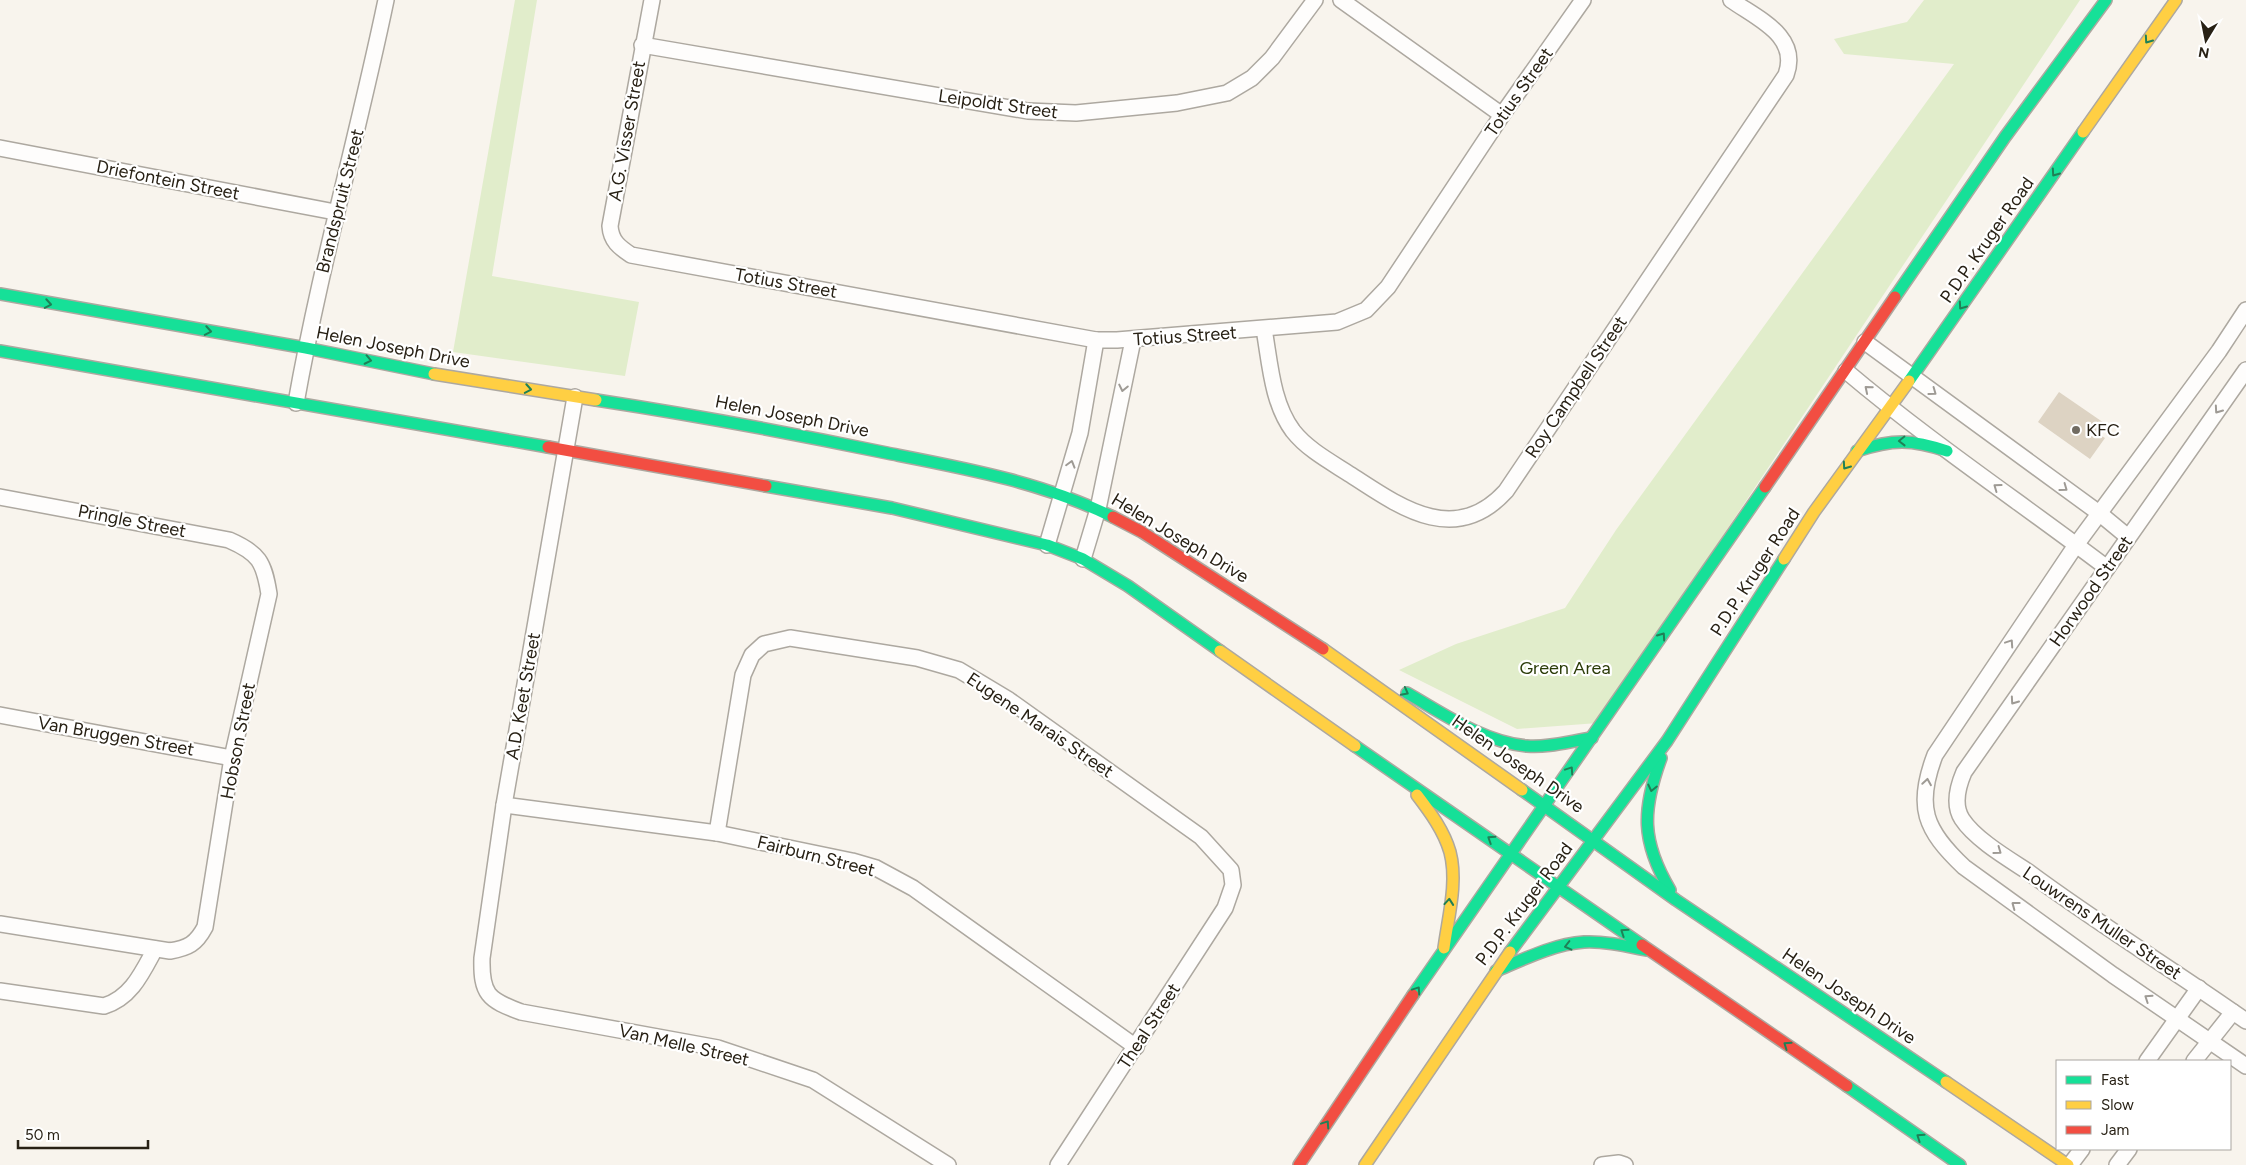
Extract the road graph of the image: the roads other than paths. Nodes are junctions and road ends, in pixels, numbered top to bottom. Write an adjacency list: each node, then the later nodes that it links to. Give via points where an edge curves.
1 (386, 0): 12 (street, Brandspruit Street, via 364,107)
2 (652, 0): 9 (street, A.G. Visser Street)
3 (1315, 0): 9 (street, Leipoldt Street, via 1272,58 1252,78 1227,93 1177,103 1076,113 1028,111)
4 (1341, 0): 10 (street)
5 (1583, 0): 10 (street, Totius Street)
6 (1731, 0): 16 (street, Roy Campbell Street, via 1778,33 1788,48 1791,62 1786,75 1506,491 1481,513 1453,518 1430,517 1400,507 1312,449 1293,431 1280,409)
7 (2106, 0): 19 (street, P.D.P. Kruger Road, via 1921,257)
8 (2176, 0): 24 (street, P.D.P. Kruger Road, one-way to 24)
9 (642, 46): 13 (street, A.G. Visser Street, via 610,226 614,242)
10 (1502, 115): 16 (street, Totius Street, via 1388,287 1366,310 1337,322)
11 (0, 148): 12 (street, Driefontein Street)
12 (335, 212): 20 (street, Brandspruit Street)
13 (631, 255): 17 (street, Totius Street)
14 (0, 294): 20 (street, Helen Joseph Drive, one-way to 20)
15 (2246, 310): 34 (street)
16 (1264, 329): 18 (street, Totius Street)
17 (1096, 340): 18 (street, Totius Street); 31 (street, one-way to 17, via 1080,433)
18 (1133, 340): 33 (street, one-way to 33)
19 (1865, 342): 23 (street, P.D.P. Kruger Road); 24 (street)
20 (306, 348): 25 (street, Helen Joseph Drive, one-way to 25, via 418,371); 26 (street, Brandspruit Street)
21 (0, 351): 26 (street)
22 (2246, 370): 35 (street, Horwood Street, one-way to 35)
23 (1846, 371): 27 (street, one-way to 23); 43 (street, P.D.P. Kruger Road, one-way to 23)
24 (1912, 377): 27 (street, P.D.P. Kruger Road); 34 (street, one-way to 34)
25 (575, 397): 28 (street, A.D. Keet Street); 31 (street, Helen Joseph Drive, via 756,426 993,474)
26 (296, 403): 28 (street)
27 (1890, 408): 29 (street, P.D.P. Kruger Road); 30 (street)
28 (566, 451): 36 (street, via 892,508); 47 (street, A.D. Keet Street)
29 (1857, 451): 30 (street, one-way to 29, via 1904,439); 44 (street, P.D.P. Kruger Road, one-way to 44)
30 (1947, 451): 37 (street, one-way to 30)
31 (1062, 494): 33 (street, Helen Joseph Drive); 36 (street)
32 (0, 497): 38 (street, Pringle Street, via 230,540 248,548)
33 (1098, 509): 39 (street); 41 (street, Helen Joseph Drive, via 1190,562)
34 (2099, 513): 35 (street); 37 (street)
35 (2128, 537): 40 (street, Horwood Street)
36 (1048, 545): 39 (street)
37 (2076, 545): 40 (street); 65 (street, one-way to 37, via 1964,867 1942,846 1930,826 1925,804 1926,779 1936,755)
38 (258, 557): 45 (street, Hobson Street, via 266,572 269,594)
39 (1083, 560): 46 (street, via 1128,586)
40 (2107, 568): 49 (street, Horwood Street, one-way to 49, via 1964,772 1958,786 1957,802)
41 (1361, 674): 43 (street, one-way to 43, via 1376,676 1502,741 1540,746); 48 (street, Helen Joseph Drive)
42 (0, 715): 45 (street, Van Bruggen Street)
43 (1592, 738): 48 (street, P.D.P. Kruger Road, one-way to 43)
44 (1667, 741): 51 (street, P.D.P. Kruger Road); 55 (street, one-way to 55, via 1657,768 1646,826 1649,851 1656,869)
45 (232, 758): 57 (street, Hobson Street, via 205,927 192,945 170,951)
46 (1410, 785): 52 (street, one-way to 46); 58 (street, one-way to 46, via 1452,870 1450,853 1444,835)
47 (504, 804): 50 (street, Fairburn Street); 63 (street, A.D. Keet Street, via 482,958 482,980)
48 (1545, 806): 51 (street, Helen Joseph Drive); 52 (street, P.D.P. Kruger Road)
49 (1962, 819): 61 (street, Louwrens Muller Street, one-way to 61, via 1981,839 2043,884)
50 (717, 833): 53 (street, Eugene Marais Street, via 743,675 752,655 764,644 790,638 917,658 959,670 1009,700 1201,837 1232,870); 68 (street, Fairburn Street, via 876,868 914,888)
51 (1594, 840): 54 (street, P.D.P. Kruger Road); 55 (street, Helen Joseph Drive)
52 (1511, 852): 54 (street); 58 (street, P.D.P. Kruger Road)
53 (1233, 884): 68 (street, Theal Street, via 1225,908)
54 (1558, 886): 59 (street, one-way to 54); 60 (street, P.D.P. Kruger Road)
55 (1676, 900): 81 (street, Helen Joseph Drive)
56 (0, 924): 57 (street)
57 (155, 949): 62 (street, via 139,977 116,1003 104,1006)
58 (1443, 950): 76 (street, P.D.P. Kruger Road, one-way to 58)
59 (1651, 950): 60 (street, one-way to 60, via 1578,943 1531,956); 80 (street, one-way to 59)
60 (1496, 971): 77 (street, P.D.P. Kruger Road)
61 (2199, 988): 64 (street, Louwrens Muller Street); 65 (street)
62 (0, 991)
63 (488, 994): 74 (street, Van Melle Street, via 499,1004 521,1012 718,1048 813,1080)
64 (2233, 1012): 66 (street, Louwrens Muller Street); 67 (street)
65 (2179, 1019): 67 (street); 69 (street)
66 (2246, 1021)
67 (2210, 1041): 70 (street); 71 (street)
68 (1136, 1047): 75 (street, Theal Street)
69 (2148, 1060)
70 (2195, 1060)
71 (2246, 1066)
72 (2081, 1150): 81 (street)
73 (2128, 1150): 82 (street)
74 (948, 1165)
75 (1058, 1165)
76 (1299, 1165)
77 (1365, 1165)
78 (1602, 1165): 79 (street)
79 (1625, 1165)
80 (1960, 1165)
81 (2069, 1165)
82 (2117, 1165)

